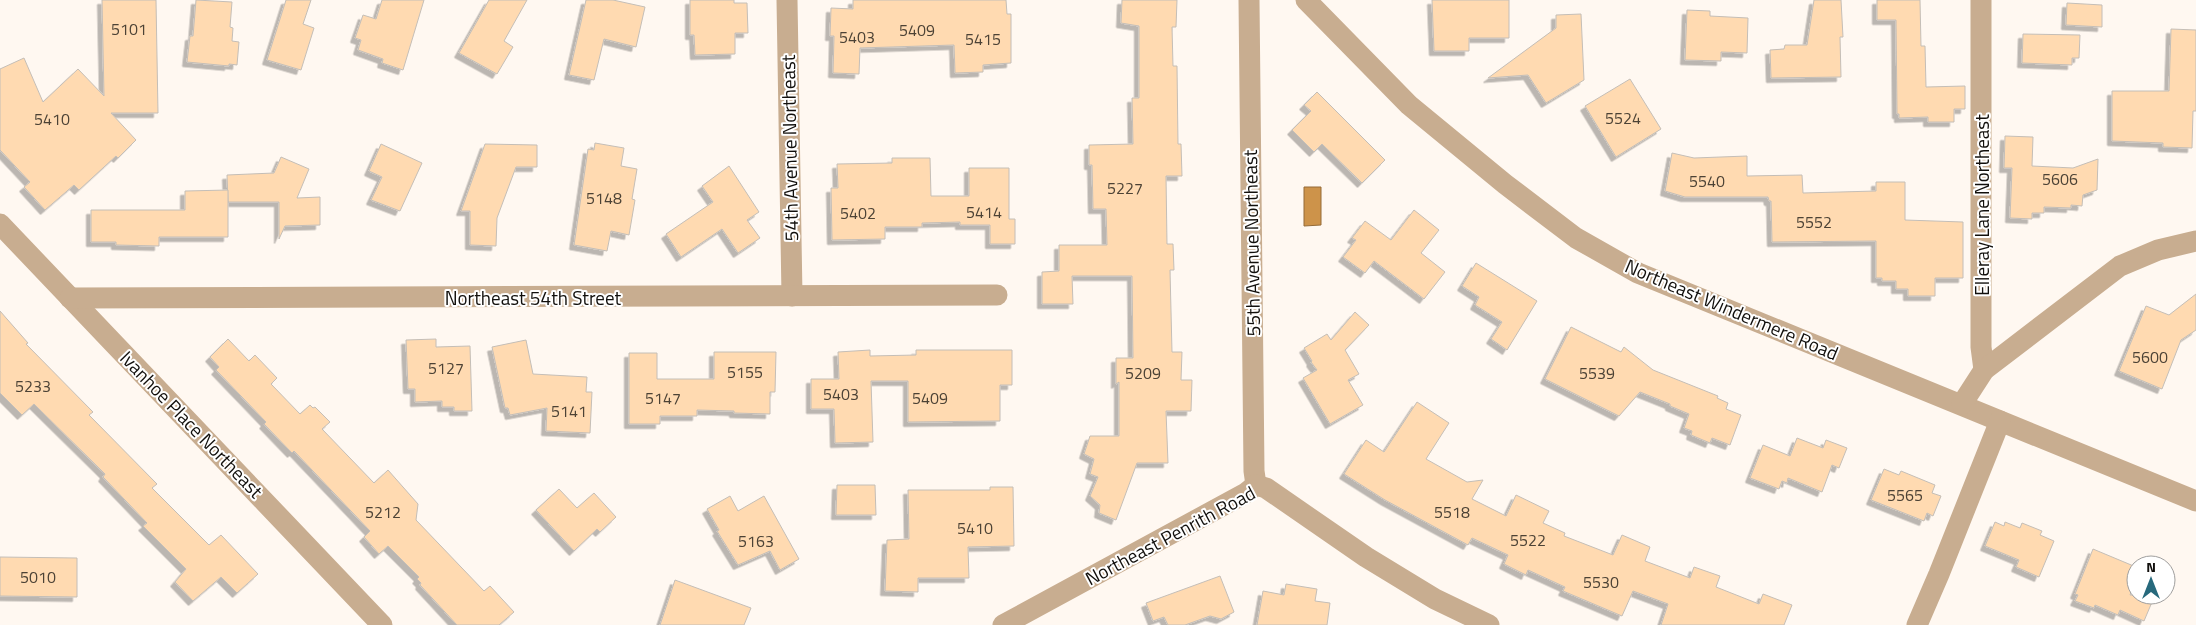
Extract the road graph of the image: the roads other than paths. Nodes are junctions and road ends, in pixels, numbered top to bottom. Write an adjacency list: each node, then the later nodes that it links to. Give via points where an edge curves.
1 (787, 0): 8 (street, 54th Avenue Northeast)
2 (1249, 0): 13 (street, 55th Avenue Northeast)
3 (1306, 0): 11 (street, Northeast Windermere Road, via 1409,105 1576,238 1638,273)
4 (1981, 0): 10 (street, Elleray Lane Northeast)
5 (0, 224): 9 (street, Ivanhoe Place Northeast)
6 (2196, 241): 10 (street, via 2158,250 2120,266)
7 (996, 295): 8 (street, Northeast 54th Street)
8 (792, 296): 9 (street, Northeast 54th Street)
9 (70, 298): 15 (street, Ivanhoe Place Northeast)
10 (1984, 370): 11 (street)
11 (1962, 404): 12 (street, Northeast Windermere Road)
12 (2000, 421): 14 (street, Northeast Windermere Road); 18 (street)
13 (1256, 486): 16 (street, Northeast Penrith Road); 17 (street, Northeast Penrith Road, via 1266,488 1435,598)
14 (2196, 501)
15 (382, 625)
16 (1003, 625)
17 (1489, 625)
18 (1917, 625)

